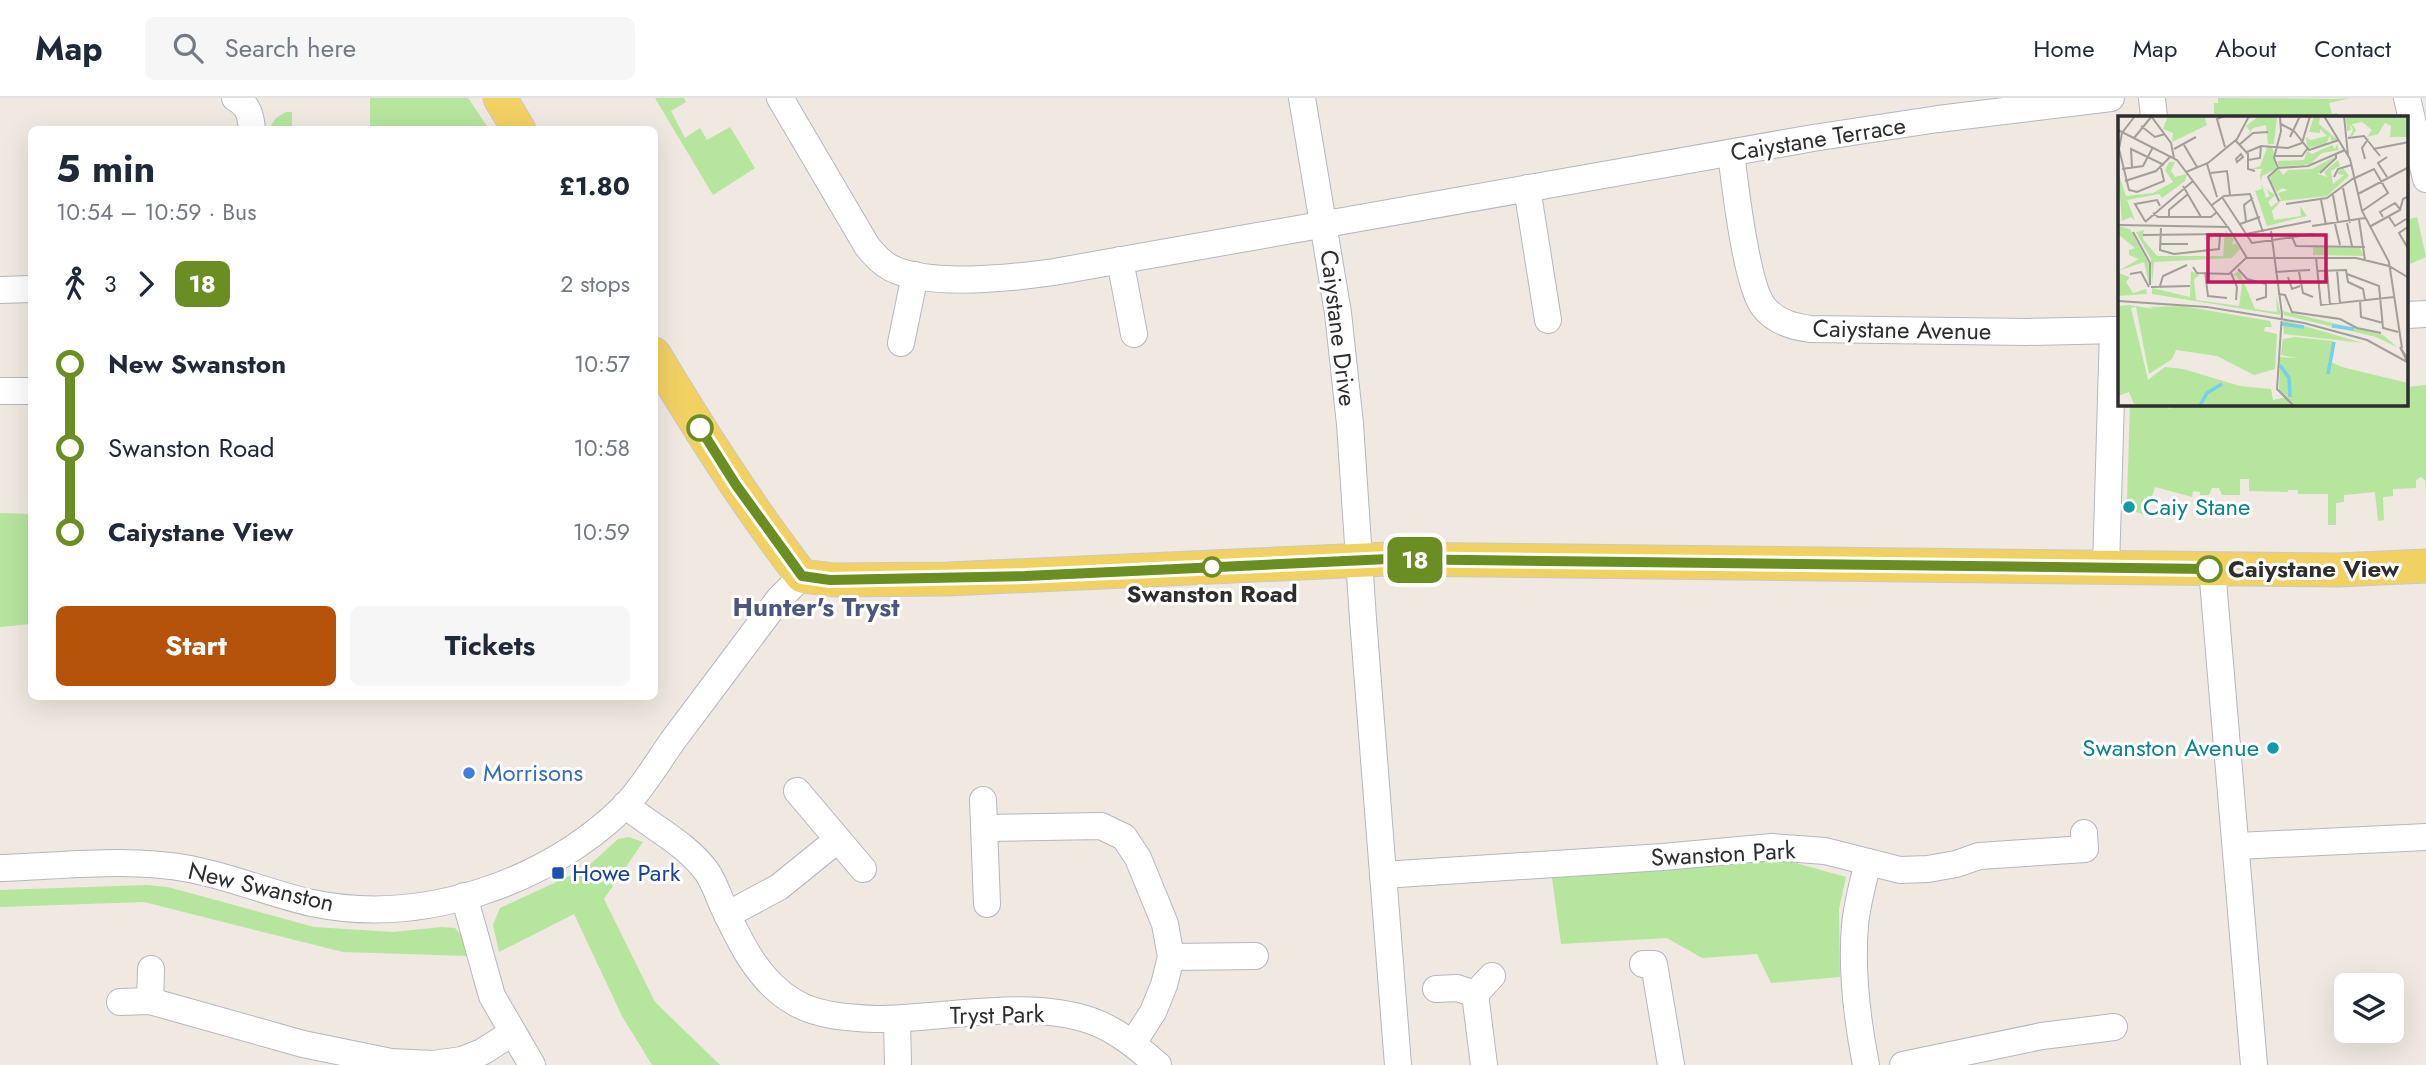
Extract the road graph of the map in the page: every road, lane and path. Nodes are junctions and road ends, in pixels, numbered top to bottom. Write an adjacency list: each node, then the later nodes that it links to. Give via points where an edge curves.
1 (500, 98): 8 (main road)
2 (780, 98): 14 (street, Caiystane Terrace, via 867,246 888,267)
3 (1302, 98): 12 (street, Caiystane Drive)
4 (2111, 98): 9 (street, Caiystane Terrace, via 1910,123)
5 (2152, 98): 7 (street)
6 (2407, 98): 10 (street)
7 (2154, 116)
8 (517, 126)
9 (1731, 153): 11 (street, Caiystane Terrace); 20 (street, Caiystane Avenue, via 1753,282 1765,309 1780,320 1811,328)
10 (2426, 179)
11 (1527, 188): 12 (street, Caiystane Terrace); 19 (street)
12 (1324, 226): 13 (street, Caiystane Terrace); 26 (street, Caiystane Drive, via 1340,325)
13 (1120, 260): 14 (street, Caiystane Terrace, via 1007,278); 21 (street)
14 (915, 275): 22 (street)
15 (28, 289): 16 (street)
16 (0, 290)
17 (2426, 314): 18 (street)
18 (2408, 315)
19 (1548, 320)
20 (2117, 330): 28 (street)
21 (1134, 334)
22 (901, 343)
23 (658, 360): 30 (main road, via 736,485)
24 (0, 391): 25 (street)
25 (28, 391)
26 (1360, 560): 28 (main road); 30 (main road, via 961,578 835,580); 42 (street)
27 (2426, 566): 29 (main road)
28 (2106, 568): 29 (main road)
29 (2212, 569): 38 (street)
30 (802, 576): 33 (street, New Swanston, via 779,599)
31 (797, 791): 37 (street)
32 (983, 800): 34 (street)
33 (625, 805): 43 (street, New Swanston, via 565,854 514,880); 45 (street, Tryst Park, via 685,849 708,873)
34 (985, 828): 44 (street); 47 (street, via 1101,826 1124,837 1139,858 1165,924)
35 (2084, 834): 39 (street, Swanston Park, via 2085,849 1979,856 1928,869 1900,870)
36 (2426, 837): 38 (street)
37 (836, 840): 41 (street); 45 (street, via 779,887)
38 (2237, 846): 66 (street)
39 (1868, 862): 42 (street, Swanston Park, via 1825,851 1772,847); 64 (street, via 1855,923 1853,966)
40 (0, 868): 43 (street, New Swanston, via 162,865 313,903 349,907 384,909)
41 (863, 869)
42 (1383, 875): 61 (street)
43 (464, 896): 54 (street, via 492,996)
44 (987, 904)
45 (727, 915): 53 (street, Tryst Park, via 749,958 795,1003 842,1018)
46 (1255, 956): 47 (street)
47 (1171, 957): 56 (street, via 1157,1003)
48 (1643, 964): 63 (street, via 1654,964)
49 (151, 969): 51 (street)
50 (1436, 989): 62 (street, via 1483,985)
51 (150, 1001): 52 (street); 57 (street, via 303,1044)
52 (120, 1002)
53 (897, 1019): 56 (street, Tryst Park, via 1046,1011 1093,1021); 59 (street)
54 (512, 1033): 57 (street, via 463,1060); 58 (street)
55 (2104, 1033): 65 (street, via 2042,1036)
56 (1133, 1043): 60 (street, Tryst Park)
57 (391, 1063)
58 (532, 1065)
59 (898, 1065)
60 (1158, 1065)
61 (1398, 1065)
62 (1484, 1065)
63 (1671, 1065)
64 (1866, 1065)
65 (1903, 1065)
66 (2254, 1065)

